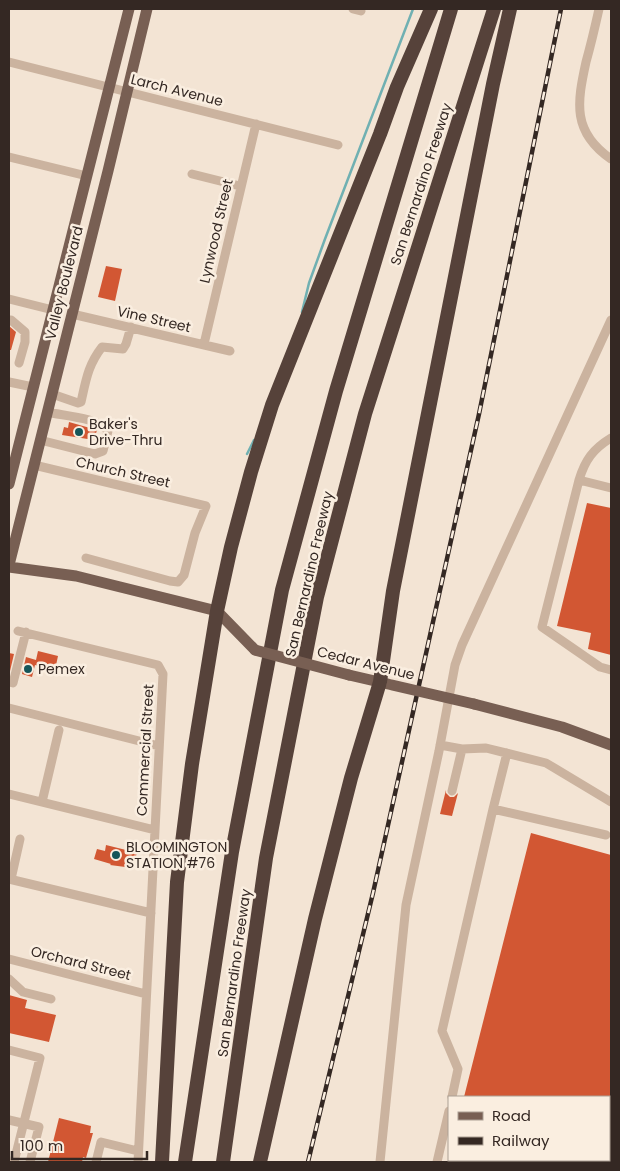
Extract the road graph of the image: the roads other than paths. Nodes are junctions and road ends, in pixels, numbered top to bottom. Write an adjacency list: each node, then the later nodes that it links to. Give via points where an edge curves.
1 (129, 9): 9 (main road, Valley Boulevard)
2 (147, 9): 10 (main road, Valley Boulevard)
3 (431, 9): 40 (highway, via 272,405 251,472)
4 (451, 9): 76 (highway, San Bernardino Freeway, via 336,391 282,590 232,852)
5 (494, 9): 77 (highway, San Bernardino Freeway, via 365,414 317,597 266,858)
6 (510, 9): 43 (highway, via 394,582)
7 (599, 9): 14 (street, via 580,91 580,108 588,138)
8 (9, 62): 9 (street, Larch Avenue)
9 (110, 87): 10 (street, Larch Avenue); 16 (main road, Valley Boulevard)
10 (126, 91): 11 (street, Larch Avenue); 20 (main road, Valley Boulevard)
11 (256, 124): 12 (street, Larch Avenue); 17 (street, Lynwood Street)
12 (338, 145)
13 (9, 157): 16 (street)
14 (611, 159)
15 (192, 174): 17 (street)
16 (87, 176): 19 (main road, Valley Boulevard)
17 (240, 186): 24 (street, Lynwood Street)
18 (9, 299): 19 (street)
19 (53, 310): 28 (main road, Valley Boulevard)
20 (72, 314): 23 (street, Vine Street); 29 (main road, Valley Boulevard)
21 (9, 320): 26 (street, via 24,332 25,342)
22 (611, 320): 46 (street, via 462,645 455,665)
23 (131, 327): 24 (street, Vine Street); 29 (street, via 123,349 102,347 96,354 88,369 81,402)
24 (204, 344): 25 (street, Vine Street)
25 (230, 351)
26 (19, 363)
27 (9, 382): 28 (street)
28 (33, 387): 33 (main road, Valley Boulevard)
29 (52, 394): 30 (main road, Valley Boulevard)
30 (47, 412): 32 (main road, Valley Boulevard); 32 (street, via 85,420 108,431 103,451 95,454)
31 (611, 438): 35 (street, via 594,450 584,463)
32 (40, 440): 34 (main road, Valley Boulevard)
33 (12, 459): 36 (main road, Valley Boulevard)
34 (34, 465): 38 (street, Church Street, via 206,506 184,575 178,582); 39 (main road, Valley Boulevard)
35 (579, 480): 37 (street); 41 (street, via 542,627 600,667)
36 (9, 484)
37 (611, 488)
38 (86, 558)
39 (9, 566): 40 (main road, via 76,576)
40 (217, 610): 43 (main road, Cedar Avenue, bridge, via 255,650); 75 (highway, via 177,882)
41 (611, 670)
42 (9, 682): 48 (street, Commercial Street, via 13,683 22,632 158,665 163,674)
43 (386, 684): 47 (main road, Cedar Avenue, bridge, via 562,727); 78 (highway, via 351,778)
44 (9, 708): 48 (street)
45 (59, 730): 53 (street)
46 (440, 745): 49 (street); 79 (street, via 406,905)
47 (611, 745)
48 (159, 746): 56 (street, Commercial Street)
49 (462, 749): 50 (street, via 486,748); 51 (street)
50 (507, 753): 54 (street, via 546,763); 55 (street)
51 (452, 791)
52 (9, 794): 53 (street)
53 (42, 802): 56 (street)
54 (611, 802)
55 (494, 809): 57 (street); 66 (street, via 442,1031 458,1069)
56 (155, 830): 60 (street, Commercial Street)
57 (610, 834)
58 (20, 839): 59 (street)
59 (10, 879): 60 (street)
60 (151, 913): 63 (street, Commercial Street)
61 (9, 959): 63 (street, Orchard Street)
62 (9, 979): 64 (street, via 23,992)
63 (146, 994): 70 (street, Commercial Street)
64 (50, 999)
65 (9, 1050): 69 (street, via 40,1058)
66 (452, 1096)
67 (448, 1115): 80 (street)
68 (9, 1120): 69 (street)
69 (24, 1124): 71 (street); 72 (street, via 39,1128)
70 (138, 1151): 73 (street, via 101,1142); 74 (street, Commercial Street)
71 (14, 1162)
72 (30, 1162)
73 (96, 1162)
74 (138, 1162)
75 (162, 1162)
76 (186, 1162)
77 (223, 1162)
78 (260, 1162)
79 (380, 1162)
80 (437, 1162)

